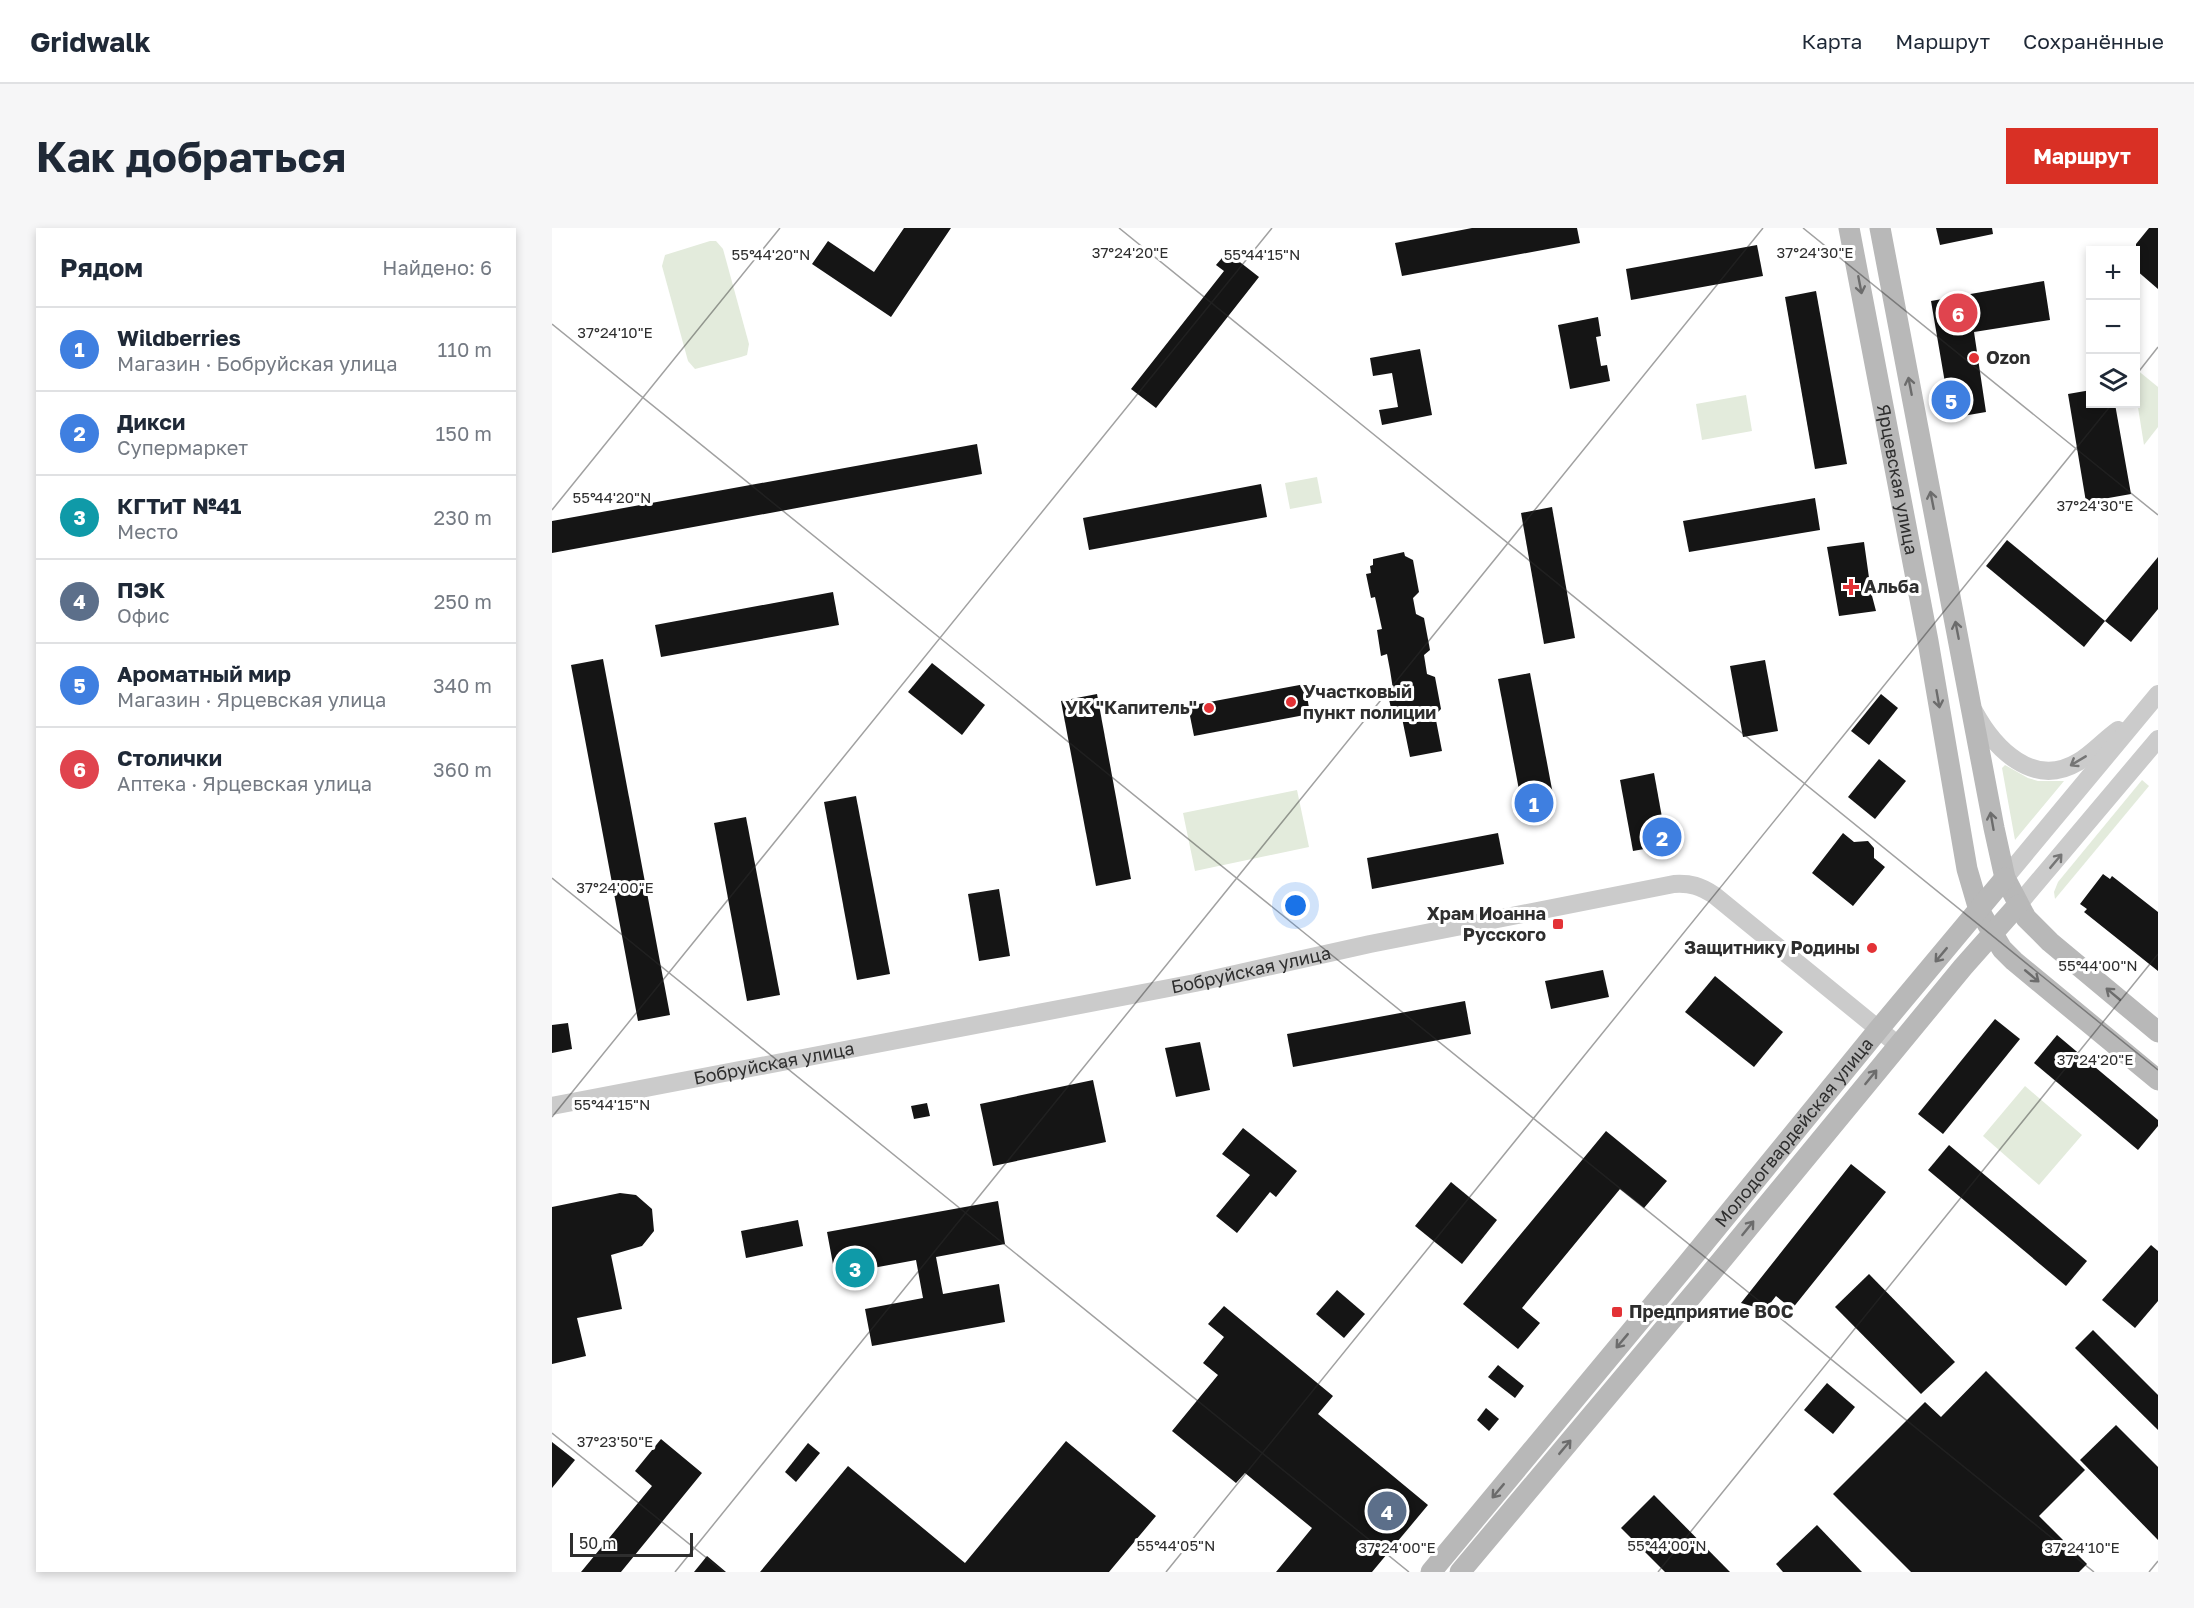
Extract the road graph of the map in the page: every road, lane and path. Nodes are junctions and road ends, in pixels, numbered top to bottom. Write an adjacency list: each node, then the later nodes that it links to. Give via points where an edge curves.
1 (1849, 228): 9 (main road, Ярцевская улица, one-way to 9, via 1928,641 1965,860)
2 (1880, 228): 4 (main road, Ярцевская улица, one-way to 2)
3 (2158, 694): 5 (street, Молодогвардейская улица)
4 (1972, 707): 5 (street, one-way to 4, via 2078,762 2047,770 2020,763 1999,748); 7 (main road, Ярцевская улица, one-way to 4)
5 (2142, 714): 7 (street, Молодогвардейская улица)
6 (2158, 739): 8 (street, Молодогвардейская улица, one-way to 6)
7 (2005, 878): 8 (main road, Ярцевская улица); 9 (main road, Молодогвардейская улица)
8 (2018, 905): 10 (main road, Молодогвардейская улица); 12 (main road, Ярцевская улица, one-way to 8, via 2038,931)
9 (1978, 910): 10 (main road, Ярцевская улица); 11 (main road, Молодогвардейская улица, one-way to 11)
10 (1992, 934): 13 (main road, Молодогвардейская улица); 14 (main road, Ярцевская улица, one-way to 14, via 2014,961)
11 (1878, 1030): 13 (street, Бобруйская улица); 15 (street, Бобруйская улица, via 1714,895 1690,883 1382,942 1183,986); 16 (main road, Молодогвардейская улица, one-way to 16)
12 (2158, 1032)
13 (1898, 1046): 17 (main road, Молодогвардейская улица, one-way to 13)
14 (2158, 1080)
15 (552, 1106)
16 (1431, 1572)
17 (1460, 1572)

